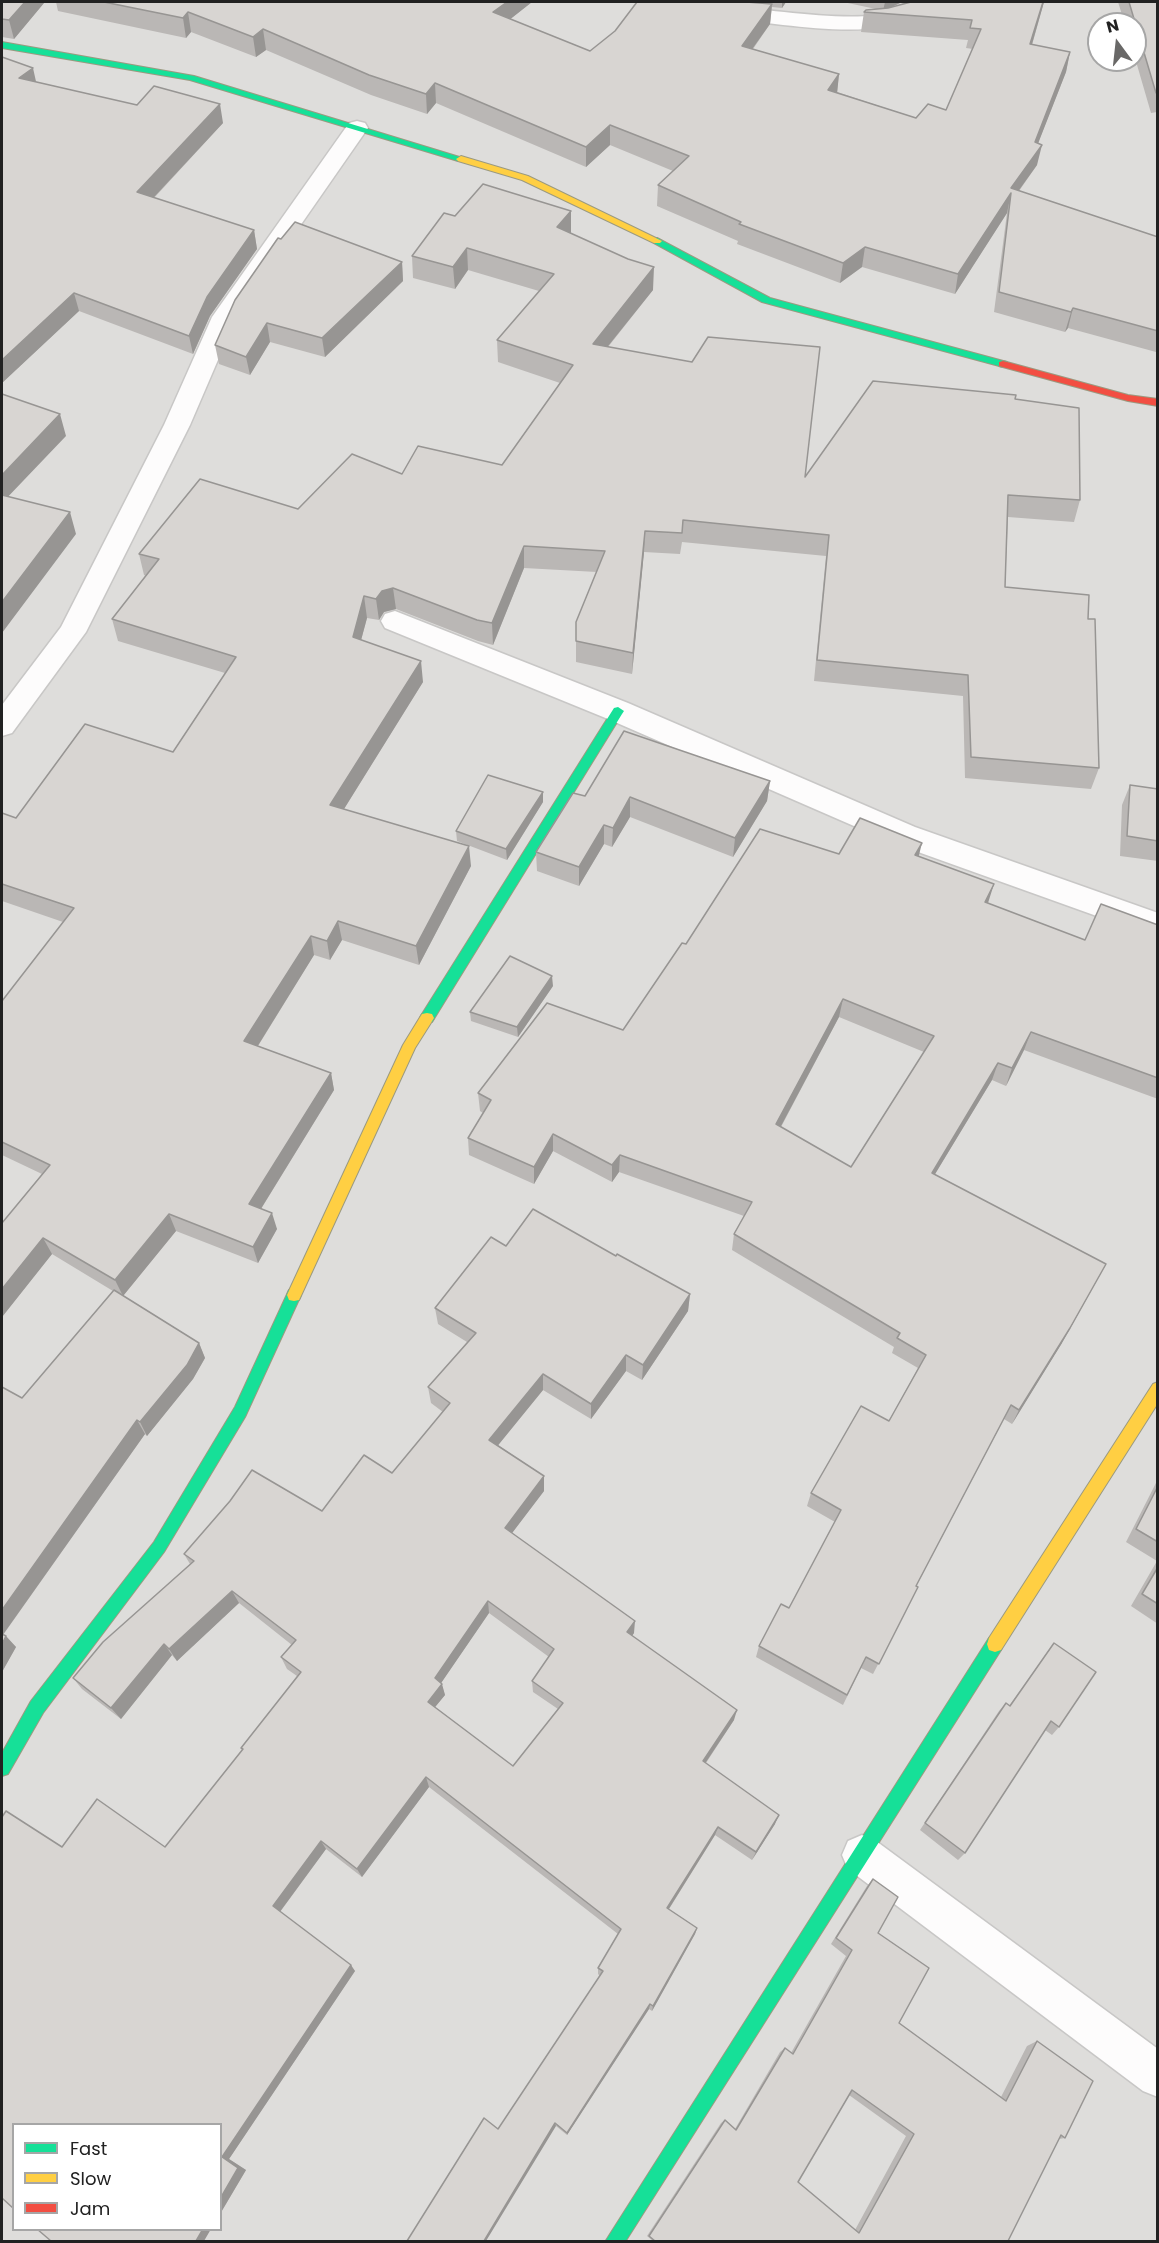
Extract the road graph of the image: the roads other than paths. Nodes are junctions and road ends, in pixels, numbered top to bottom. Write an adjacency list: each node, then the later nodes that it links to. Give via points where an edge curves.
1 (919, 2): 2 (street, via 902,16 882,21)
2 (707, 10)
3 (4, 48): 4 (street, via 190,78)
4 (357, 129): 5 (street, via 525,178 640,231 766,300); 8 (street, via 224,317 177,425 72,632)
5 (1158, 403)
6 (394, 621): 7 (street)
7 (618, 711): 9 (street, via 904,835); 11 (street, via 410,1045 240,1412 159,1547 37,1707)
8 (2, 725)
9 (1158, 926)
10 (1158, 1389): 12 (street)
11 (2, 1768)
12 (862, 1855): 13 (street); 14 (street)
13 (1158, 2076)
14 (614, 2241)

